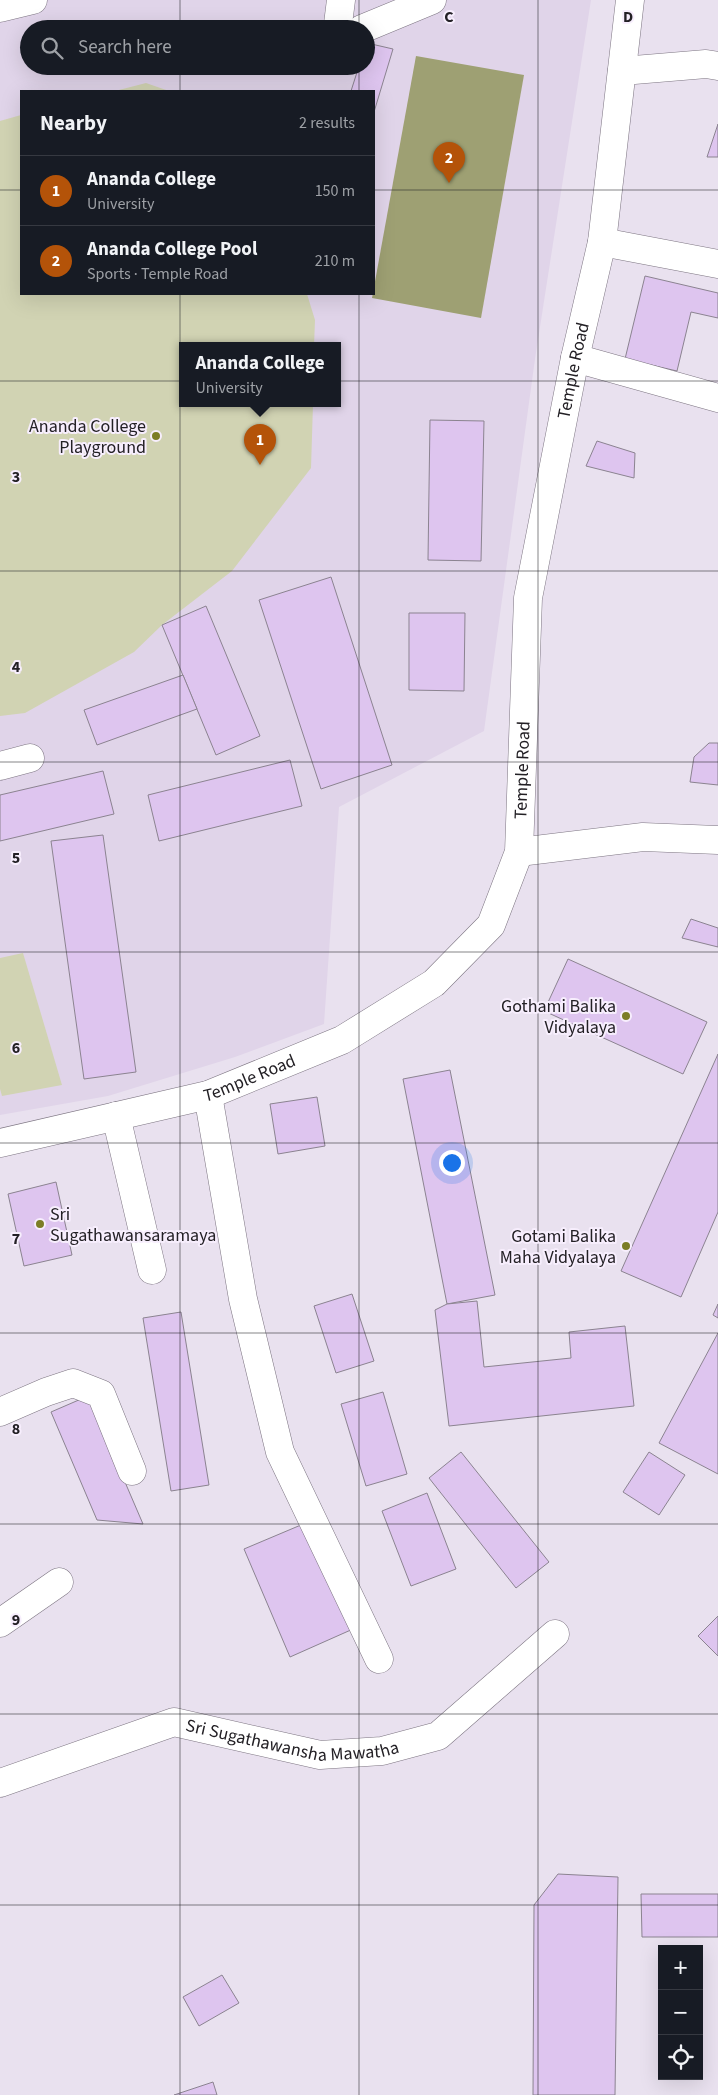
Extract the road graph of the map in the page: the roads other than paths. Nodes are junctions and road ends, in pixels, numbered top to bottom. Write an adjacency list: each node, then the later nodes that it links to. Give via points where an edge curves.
1 (33, 0): 5 (street)
2 (342, 0): 6 (street)
3 (432, 0): 7 (street)
4 (630, 0): 9 (street, Temple Road)
5 (0, 8)
6 (339, 20)
7 (375, 24)
8 (718, 66): 9 (street, via 706,64)
9 (622, 71): 10 (street, Temple Road)
10 (602, 242): 11 (street); 12 (street, Temple Road)
11 (718, 264)
12 (575, 358): 13 (street); 17 (street, Temple Road, via 528,598)
13 (718, 398)
14 (30, 758): 15 (street)
15 (0, 766)
16 (718, 840): 17 (street, via 643,837)
17 (518, 852): 18 (street, Temple Road, via 491,925 434,983 342,1040)
18 (208, 1094): 19 (street, Temple Road); 27 (street, via 243,1299 280,1452)
19 (116, 1116): 20 (street, Temple Road); 21 (street)
20 (0, 1143)
21 (152, 1270)
22 (0, 1412): 23 (street, via 73,1383 101,1394)
23 (132, 1472)
24 (59, 1582): 25 (street)
25 (0, 1623)
26 (555, 1634): 28 (street, Sri Sugathawansha Mawatha, via 438,1736 382,1751 320,1755 174,1722)
27 (378, 1659)
28 (0, 1783)

